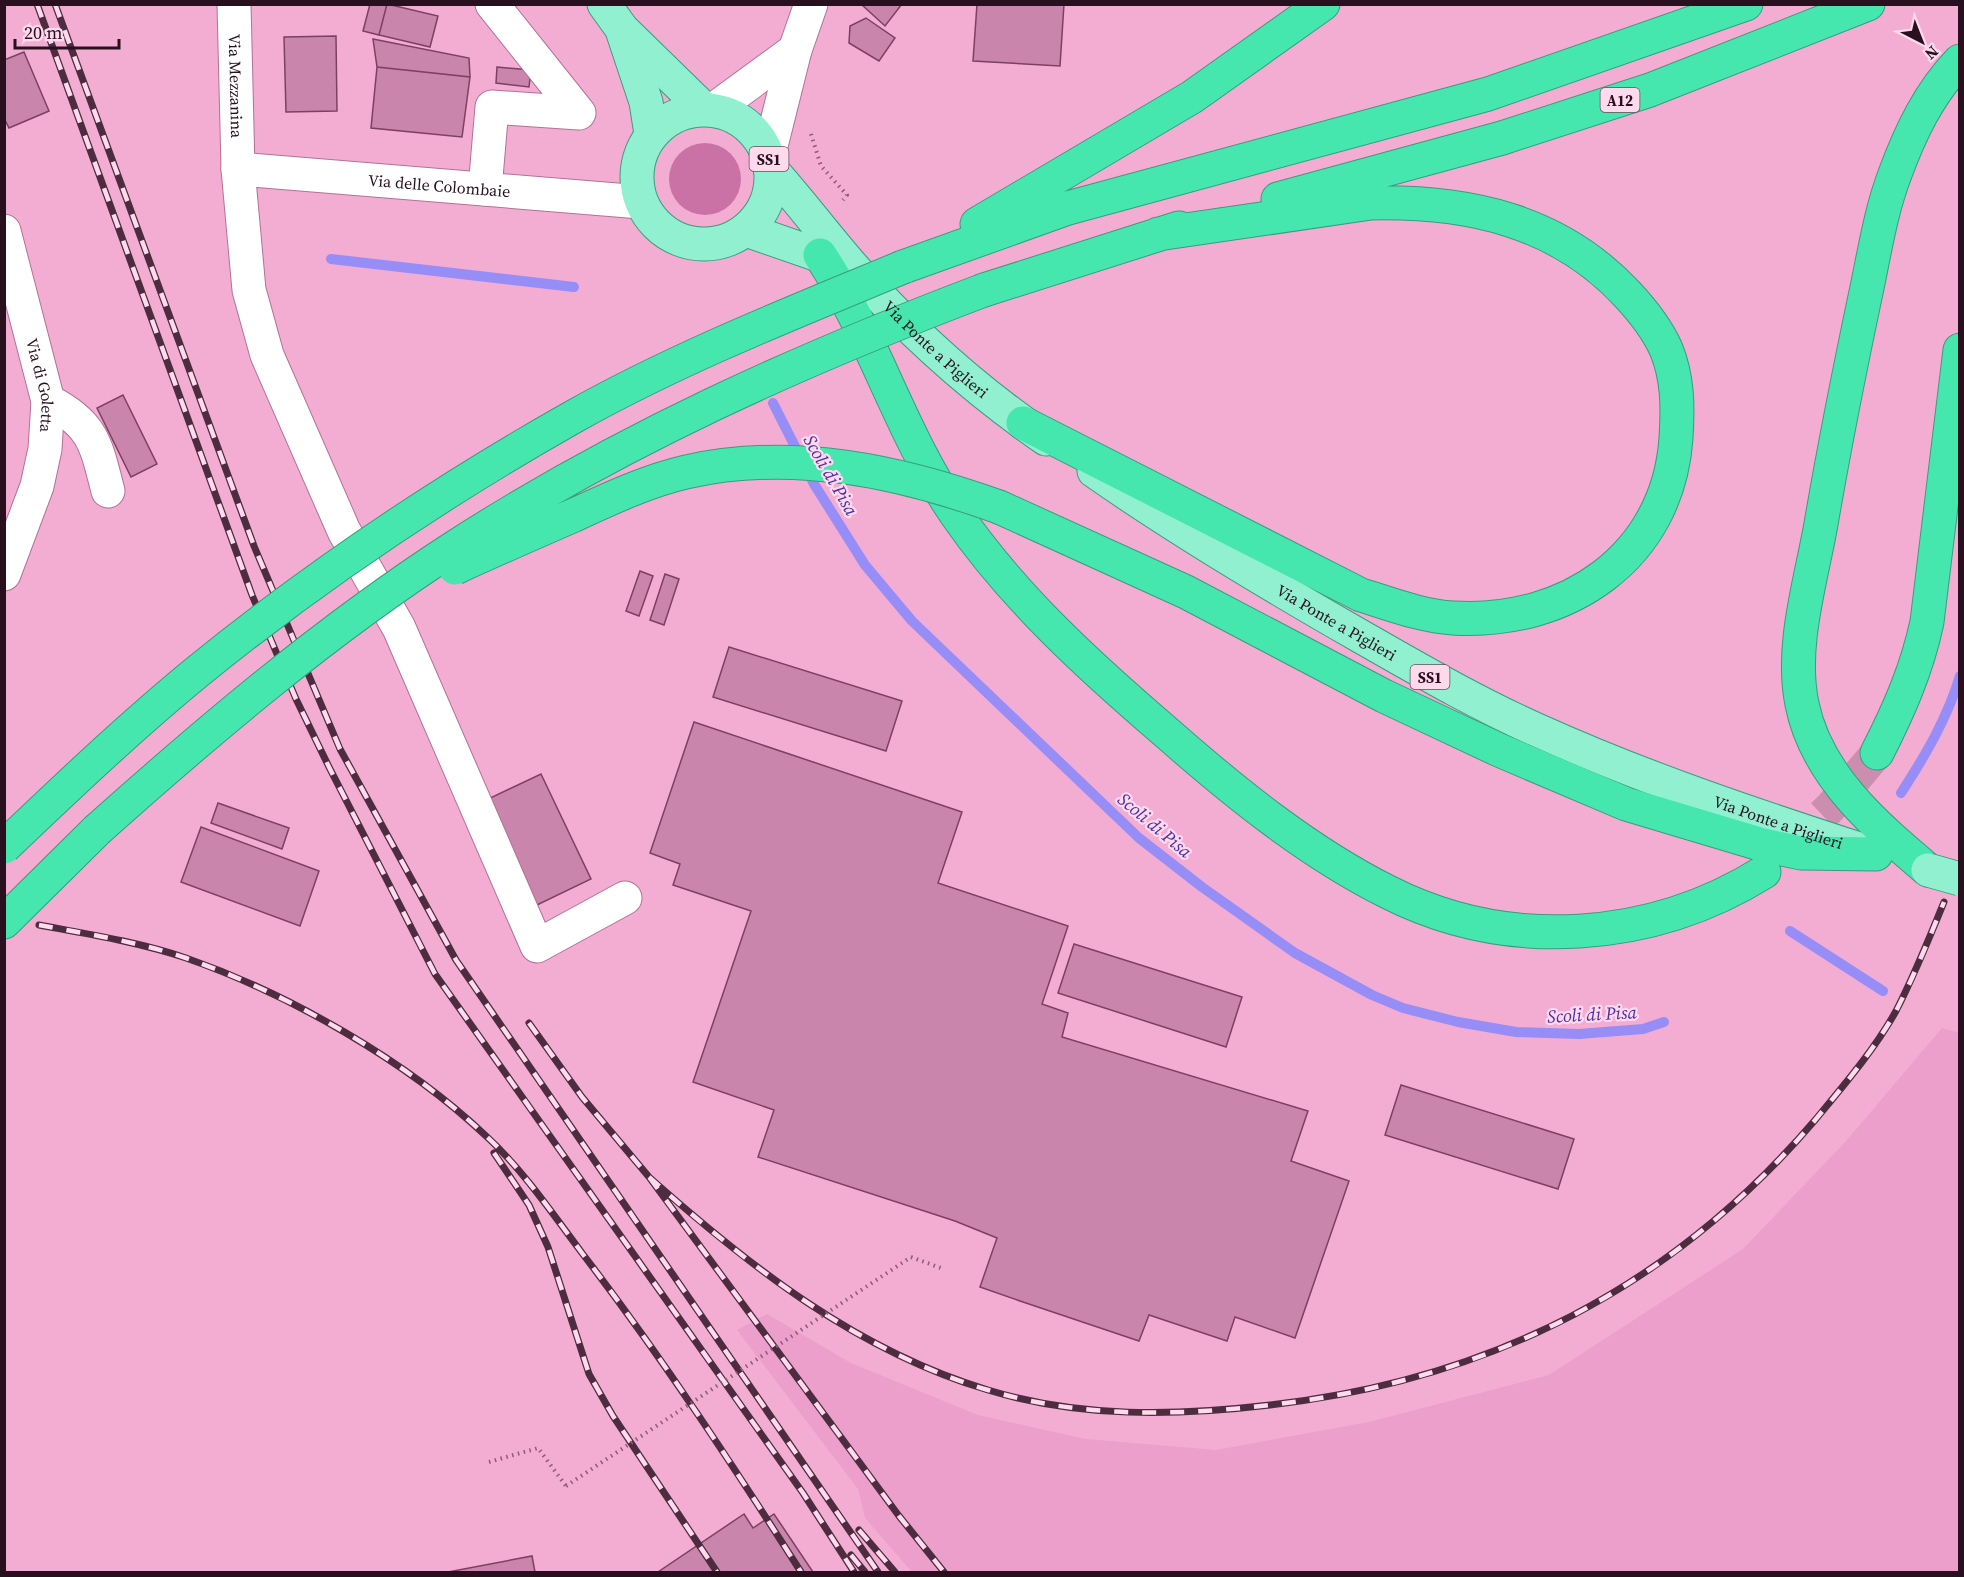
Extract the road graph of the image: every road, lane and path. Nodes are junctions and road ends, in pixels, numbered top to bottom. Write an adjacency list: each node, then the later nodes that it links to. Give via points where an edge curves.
1 (492, 4): 15 (street, via 579,113 492,107)
2 (811, 4): 8 (street)
3 (1323, 4): 21 (highway, via 1192,97)
4 (1746, 4): 21 (highway, via 1488,94 1068,208)
5 (1868, 4): 16 (highway, A12, via 1650,90 1502,138)
6 (236, 8): 14 (street, Via Mezzanina)
7 (613, 17): 10 (main road, SS1); 12 (main road, SS1, via 646,102)
8 (795, 50): 10 (street); 13 (street)
9 (1959, 61): 31 (highway, via 1930,99 1910,136 1880,226 1839,417 1801,638 1798,680 1810,732 1838,781 1862,811)
10 (709, 110): 12 (main road, SS1, via 678,115); 13 (main road, SS1, via 732,115 748,126 760,141)
11 (809, 128): 20 (path, via 821,166 847,195)
12 (651, 134): 17 (main road, SS1, via 637,166)
13 (769, 163): 18 (main road, SS1, via 765,205); 20 (main road, Via Ponte a Piglieri / SS1)
14 (238, 169): 15 (street, Via delle Colombaie); 34 (street, Via Mezzanina, via 251,299 267,355 344,531 399,628 537,946)
15 (485, 189): 17 (street, Via delle Colombaie)
16 (1368, 189): 24 (highway, via 1404,202 1509,218 1548,233 1615,281 1666,348 1676,380 1678,416 1670,480 1657,515 1630,554 1608,574 1555,603 1511,614 1452,618 1415,612 1361,595); 27 (highway, bridge, via 1158,234 984,290 884,328 746,387 642,438 454,547)
17 (641, 202): 18 (main road, SS1, via 666,233 687,242 707,245)
18 (746, 230): 20 (main road, Via Ponte a Piglieri / SS1)
19 (4, 231): 23 (street, Via di Goletta)
20 (820, 240): 24 (main road, Via Ponte a Piglieri / SS1, via 852,267 922,340); 32 (highway, via 923,460 978,545 1041,615 1126,698 1224,782 1315,847 1390,893 1445,915 1509,929 1549,932 1608,929 1675,914 1736,890)
21 (903, 267): 29 (highway, bridge, via 677,364 575,416 474,476 335,570 199,671)
22 (1959, 350): 28 (highway, via 1927,622 1915,669)
23 (48, 401): 25 (street, via 72,413 94,441); 26 (street, Via di Goletta, via 45,448 37,486)
24 (1023, 423): 30 (main road, Via Ponte a Piglieri / SS1, via 1229,561 1436,680 1618,765)
25 (108, 491)
26 (4, 574)
27 (379, 601): 30 (highway, bridge, via 643,485 684,472 720,465 778,462 833,465 902,477 999,507 1186,592 1384,696 1626,804 1801,853); 35 (highway, bridge, via 162,772)
28 (1877, 753)
29 (4, 847)
30 (1876, 854): 31 (main road, Via Ponte a Piglieri / SS1)
31 (1928, 870): 33 (main road, Via Ponte a Piglieri / SS1, bridge)
32 (1764, 872)
33 (1959, 879)
34 (625, 898)
35 (4, 922)
36 (941, 1268): 37 (path, bridge, via 911,1257 566,1486 538,1448)
37 (489, 1462)

